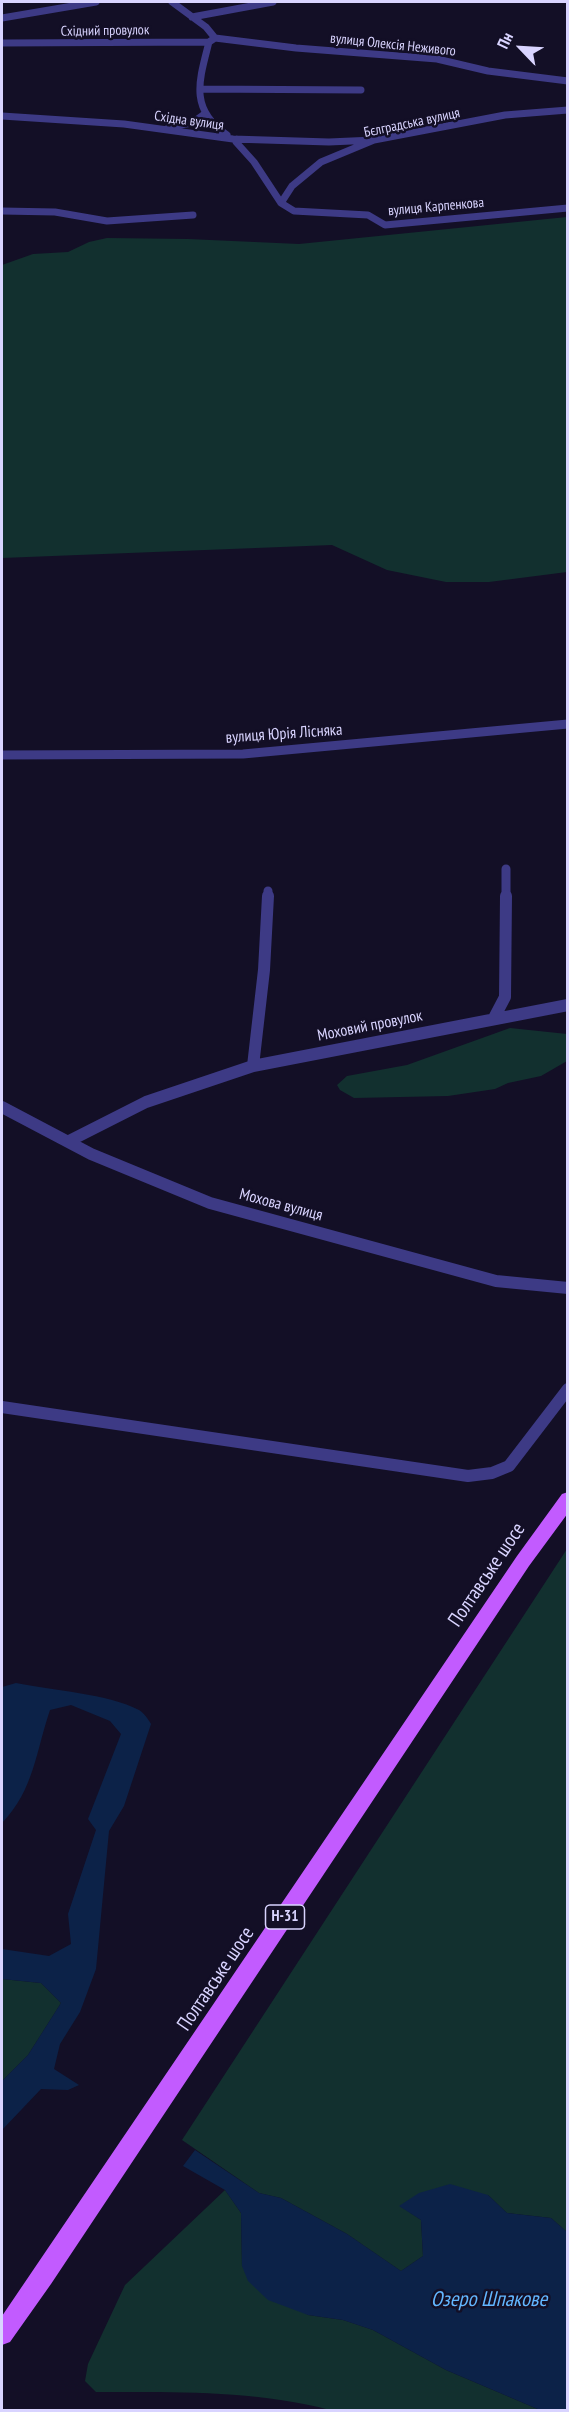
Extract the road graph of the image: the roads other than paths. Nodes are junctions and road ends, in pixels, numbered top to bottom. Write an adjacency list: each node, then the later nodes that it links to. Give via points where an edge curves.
1 (96, 2): 5 (street, Східний провулок)
2 (172, 2): 4 (street)
3 (273, 2): 4 (street)
4 (192, 17): 6 (street)
5 (2, 18)
6 (212, 40): 7 (street, Східний провулок); 8 (street, вулиця Олексія Неживого, via 437,59 488,71); 9 (street)
7 (2, 43)
8 (567, 81)
9 (200, 89): 10 (street); 12 (street)
10 (361, 90)
11 (567, 110): 16 (street, Бєлградська вулиця, via 505,115)
12 (203, 115): 14 (street, via 183,126); 15 (street, via 215,129)
13 (2, 116): 14 (street, Східна вулиця)
14 (155, 128): 15 (street, Східна вулиця)
15 (235, 139): 16 (street, Східна вулиця); 17 (street)
16 (374, 140): 17 (street, Бєлградська вулиця, via 321,162 292,186)
17 (281, 203): 18 (street, вулиця Карпенкова, via 294,211 368,215 385,225)
18 (567, 208)
19 (2, 211): 20 (street, via 55,213 107,221)
20 (193, 215)
21 (567, 724): 22 (street, вулиця Юрія Лісняка, via 258,753)
22 (2, 754)
23 (506, 869): 26 (street, via 505,997)
24 (268, 891): 27 (street)
25 (567, 1005): 26 (street, Моховий провулок)
26 (494, 1018): 27 (street, Моховий провулок)
27 (253, 1066): 29 (street, Моховий провулок, via 146,1102)
28 (2, 1107): 29 (street, Мохова вулиця)
29 (69, 1141): 30 (street, Мохова вулиця, via 102,1159 210,1203 496,1281)
30 (567, 1288)
31 (567, 1389): 32 (street, via 509,1466 478,1476)
32 (2, 1407)
33 (567, 1499): 34 (main road, Полтавське шосе / Н-31)
34 (2, 2334)

